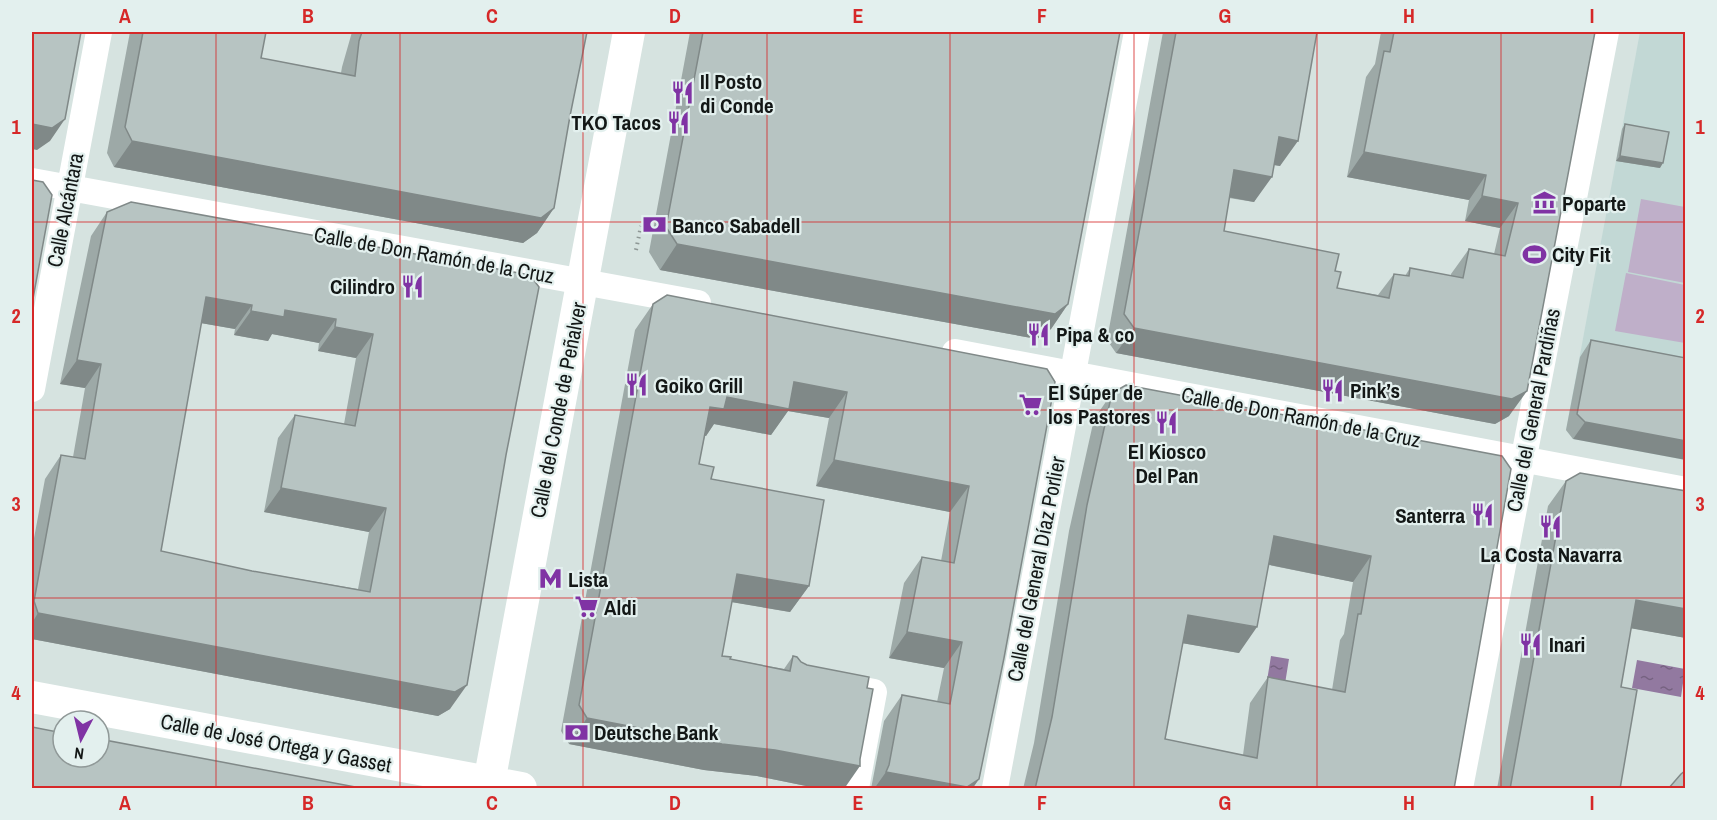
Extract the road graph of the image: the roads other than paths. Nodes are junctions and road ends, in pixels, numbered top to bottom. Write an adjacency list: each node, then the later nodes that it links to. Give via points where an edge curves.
1 (99, 32): 6 (street, Calle Alcántara)
2 (629, 32): 7 (street, Calle del Conde de Peñalver)
3 (1137, 32): 10 (street, Calle del General Díaz Porlier)
4 (1605, 32): 12 (street, Calle del General Pardiñas)
5 (32, 181): 6 (street, Calle de Don Ramón de la Cruz)
6 (70, 189): 7 (street, Calle de Don Ramón de la Cruz); 11 (street, Calle Alcántara)
7 (582, 282): 8 (street, Calle de Don Ramón de la Cruz); 16 (street, Calle del Conde de Peñalver)
8 (723, 308)
9 (935, 348): 10 (street, Calle de Don Ramón de la Cruz)
10 (1073, 373): 12 (street, Calle de Don Ramón de la Cruz); 19 (street, Calle del General Díaz Porlier)
11 (32, 389)
12 (1523, 459): 13 (street, Calle de Don Ramón de la Cruz); 20 (street, Calle del General Pardiñas)
13 (1686, 490)
14 (816, 680): 18 (street, via 874,692)
15 (32, 698): 16 (street, Calle de José Ortega y Gasset)
16 (488, 786): 17 (street, Calle de José Ortega y Gasset)
17 (521, 789)
18 (856, 789)
19 (995, 789)
20 (1460, 789)

